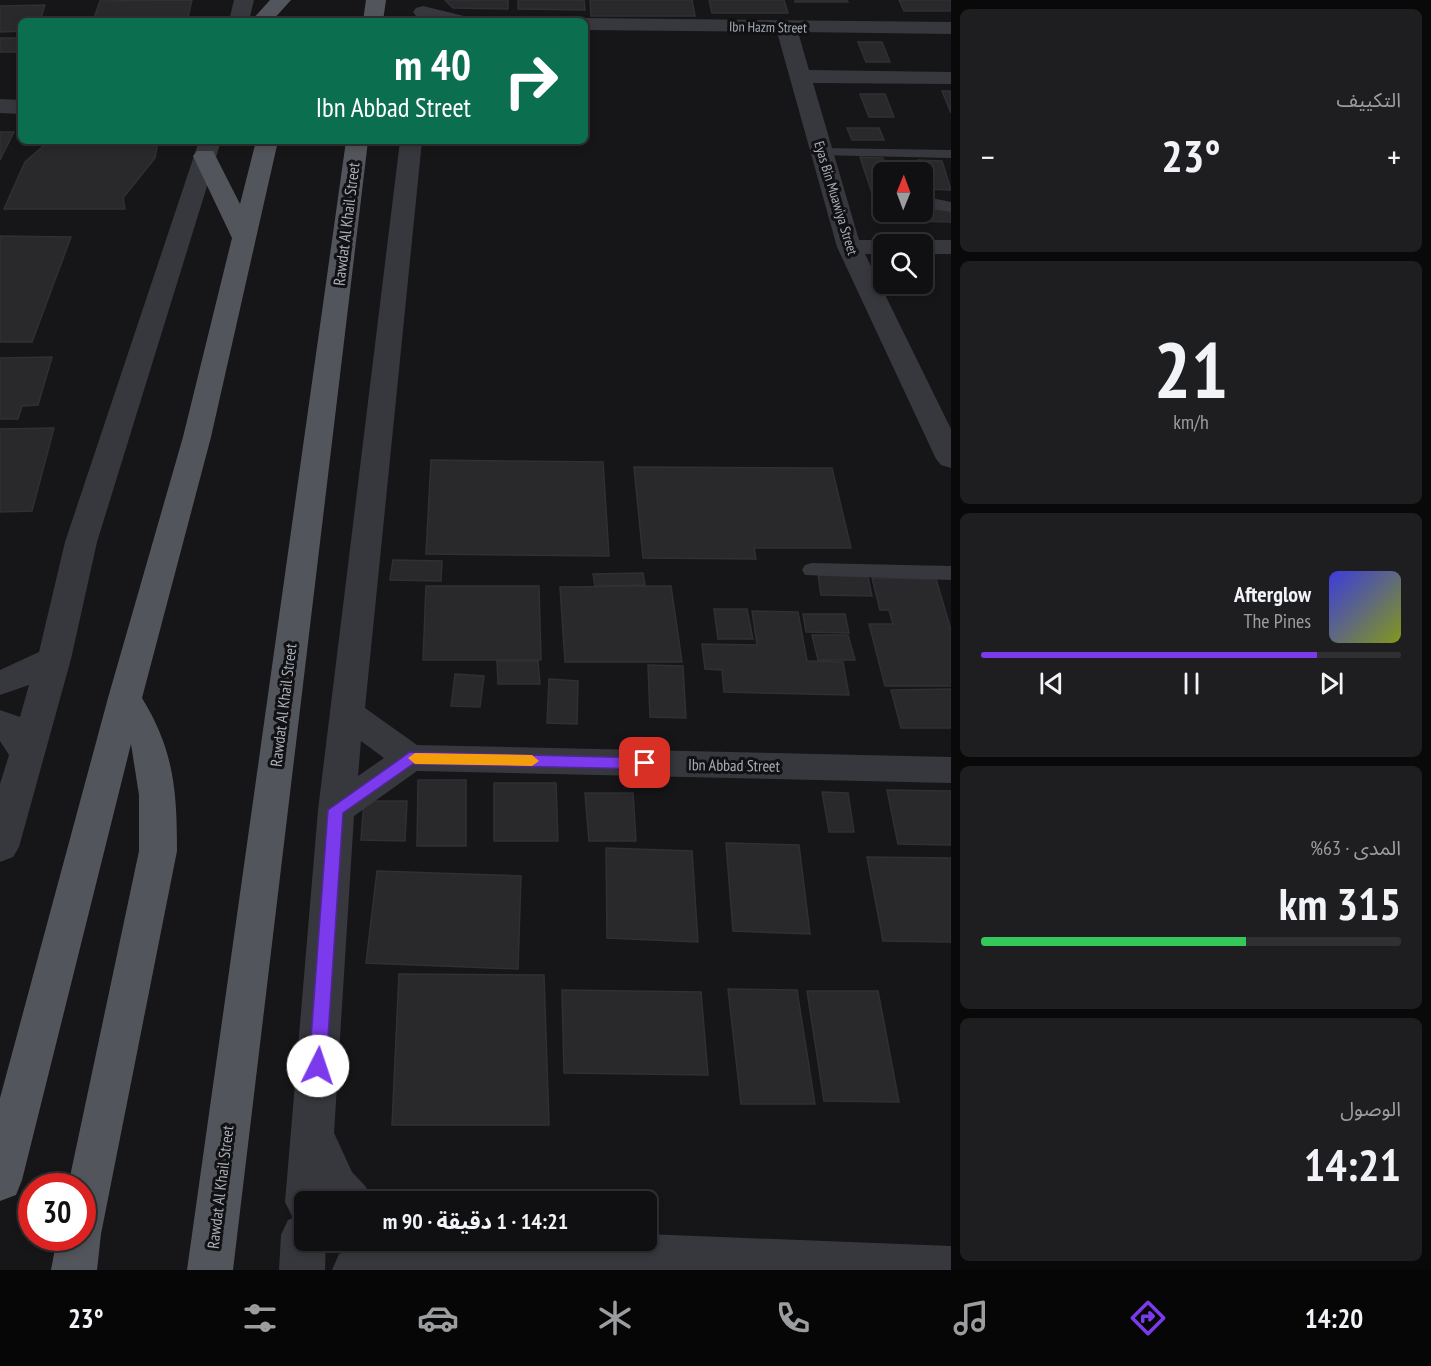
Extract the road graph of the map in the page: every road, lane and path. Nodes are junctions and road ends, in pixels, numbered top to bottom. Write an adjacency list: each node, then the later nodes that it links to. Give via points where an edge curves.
1 (244, 0): 5 (street)
2 (376, 0): 7 (main road)
3 (292, 4): 6 (main road)
4 (424, 11): 8 (street)
5 (240, 18)
6 (266, 18)
7 (373, 18)
8 (450, 18)
9 (588, 24): 10 (street, Ibn Hazm Street)
10 (786, 27): 11 (street, Ibn Hazm Street); 12 (street, Eyas Bin Muawiya Street)
11 (951, 28)
12 (800, 76): 13 (street); 20 (street, Eyas Bin Muawiya Street)
13 (951, 78)
14 (0, 106): 15 (street)
15 (18, 107)
16 (266, 144): 26 (main road)
17 (357, 144): 56 (main road, Rawdat Al Khail Street)
18 (411, 144): 37 (street)
19 (208, 148): 26 (main road); 34 (street, via 81,542)
20 (822, 152): 21 (lane); 27 (street, Eyas Bin Muawiya Street)
21 (902, 153): 22 (lane); 23 (lane)
22 (951, 154)
23 (905, 162)
24 (933, 205): 25 (lane)
25 (951, 207)
26 (244, 238): 36 (main road, via 197,437)
27 (849, 248): 28 (street); 31 (street, Eyas Bin Muawiya Street)
28 (873, 248)
29 (933, 248): 30 (street)
30 (951, 248)
31 (951, 459)
32 (812, 570): 33 (lane)
33 (951, 573)
34 (54, 659): 35 (street); 39 (street)
35 (0, 683)
36 (125, 698): 45 (main road, via 146,738 156,780 160,811 158,851); 46 (main road)
37 (347, 713): 40 (street); 42 (street)
38 (0, 723): 39 (street, via 9,727)
39 (26, 753): 43 (street)
40 (410, 758): 41 (street, Ibn Abbad Street); 42 (street)
41 (951, 770)
42 (336, 810): 44 (street)
43 (0, 847)
44 (313, 1136): 47 (street); 48 (street)
45 (93, 1173)
46 (0, 1180)
47 (308, 1191)
48 (340, 1191)
49 (78, 1251): 55 (main road)
50 (303, 1251): 57 (street)
51 (400, 1251): 58 (street)
52 (558, 1251): 53 (street)
53 (902, 1268): 54 (street)
54 (951, 1268)
55 (74, 1270)
56 (210, 1270)
57 (302, 1270)
58 (355, 1270)

